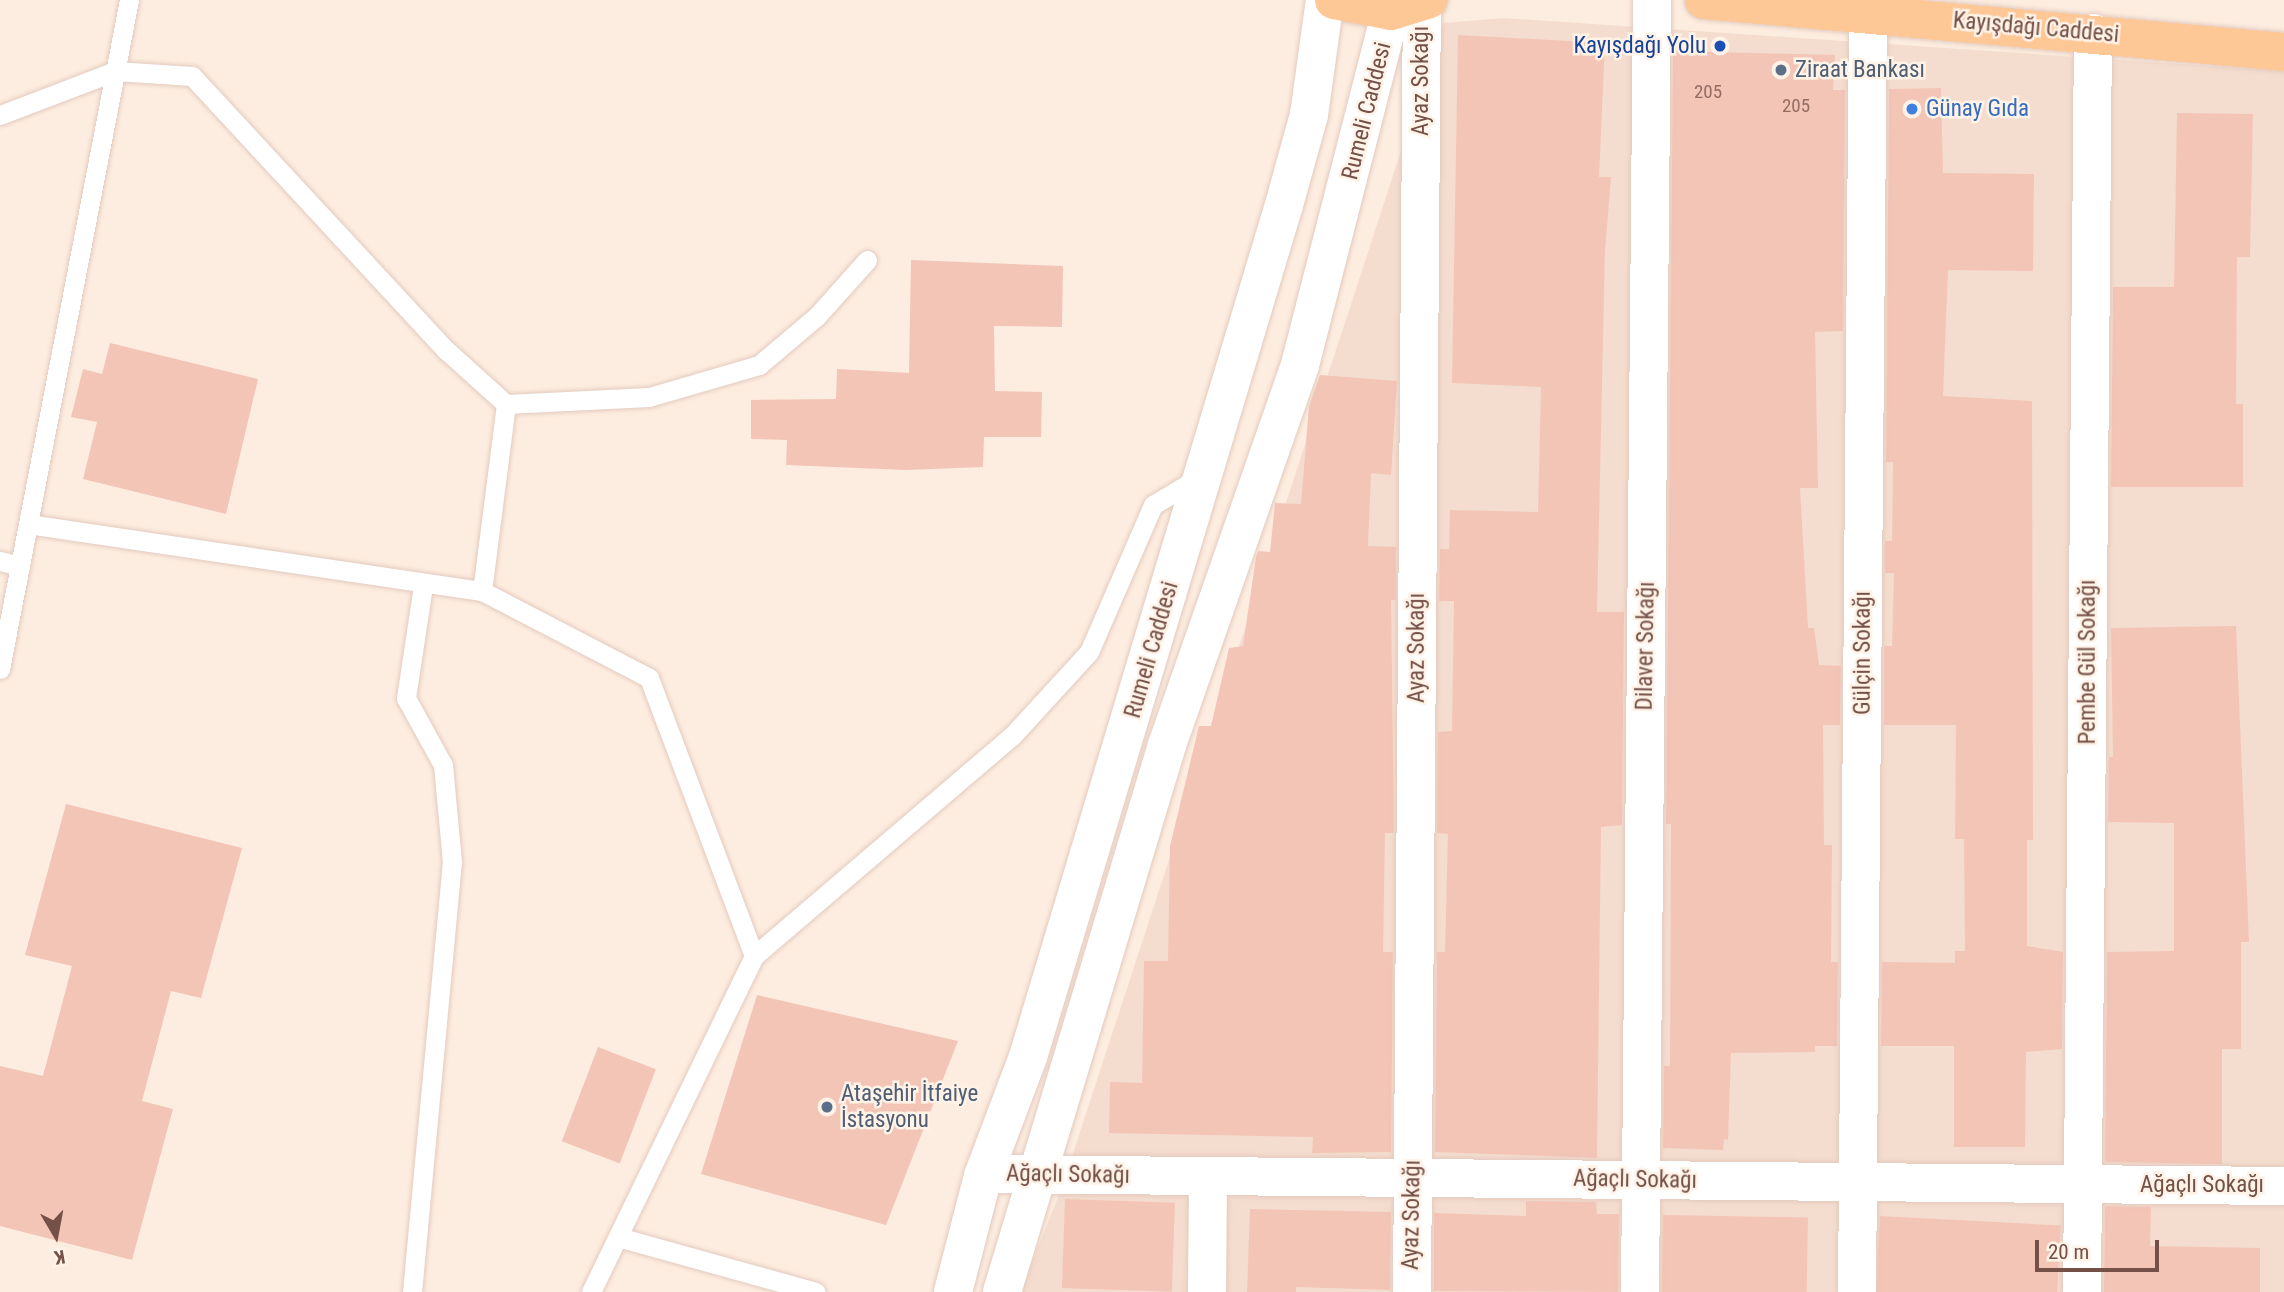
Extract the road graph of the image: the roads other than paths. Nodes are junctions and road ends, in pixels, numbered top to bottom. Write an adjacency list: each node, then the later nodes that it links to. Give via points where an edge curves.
1 (129, 0): 10 (lane)
2 (1325, 0): 14 (street, Rumeli Caddesi, via 1309,115)
3 (1334, 0): 6 (main road)
4 (1652, 0): 26 (street, Dilaver Sokağı)
5 (1704, 0): 7 (main road, Kayışdağı Caddesi)
6 (1413, 5): 23 (street, Rumeli Caddesi, via 1300,365 1167,745); 25 (street, Ayaz Sokağı)
7 (1868, 13): 8 (main road, Kayışdağı Caddesi); 27 (street, Gülçin Sokağı)
8 (2093, 33): 9 (main road, Kayışdağı Caddesi); 28 (street, Pembe Gül Sokağı)
9 (2284, 52)
10 (116, 71): 11 (lane); 13 (lane, via 192,76 446,350); 15 (lane)
11 (0, 115)
12 (867, 260): 13 (lane, via 817,316 759,365 649,397)
13 (506, 404): 19 (lane)
14 (1205, 473): 21 (lane, via 1153,505 1089,652 1012,736); 22 (street, Rumeli Caddesi, via 1032,1044)
15 (28, 524): 17 (lane); 18 (lane)
16 (0, 561): 17 (lane)
17 (20, 566): 20 (lane)
18 (424, 585): 19 (lane); 31 (lane, via 406,698 443,765 452,862)
19 (482, 591): 21 (lane, via 649,678)
20 (0, 669)
21 (754, 956): 30 (lane)
22 (986, 1174): 23 (street, Ağaçlı Sokağı); 34 (street, Rumeli Caddesi)
23 (1041, 1175): 24 (street, Ağaçlı Sokağı); 35 (street, Rumeli Caddesi)
24 (1208, 1177): 25 (street, Ağaçlı Sokağı); 36 (street)
25 (1413, 1178): 26 (street, Ağaçlı Sokağı); 37 (street, Ayaz Sokağı)
26 (1641, 1180): 27 (street, Ağaçlı Sokağı); 38 (street, Dilaver Sokağı)
27 (1858, 1182): 28 (street, Ağaçlı Sokağı); 39 (street, Gülçin Sokağı)
28 (2083, 1184): 29 (street, Ağaçlı Sokağı); 40 (street, Pembe Gül Sokağı)
29 (2284, 1186)
30 (618, 1237): 32 (lane); 33 (lane)
31 (412, 1292)
32 (591, 1292)
33 (816, 1292)
34 (953, 1292)
35 (1002, 1292)
36 (1207, 1292)
37 (1412, 1292)
38 (1640, 1292)
39 (1857, 1292)
40 (2082, 1292)

